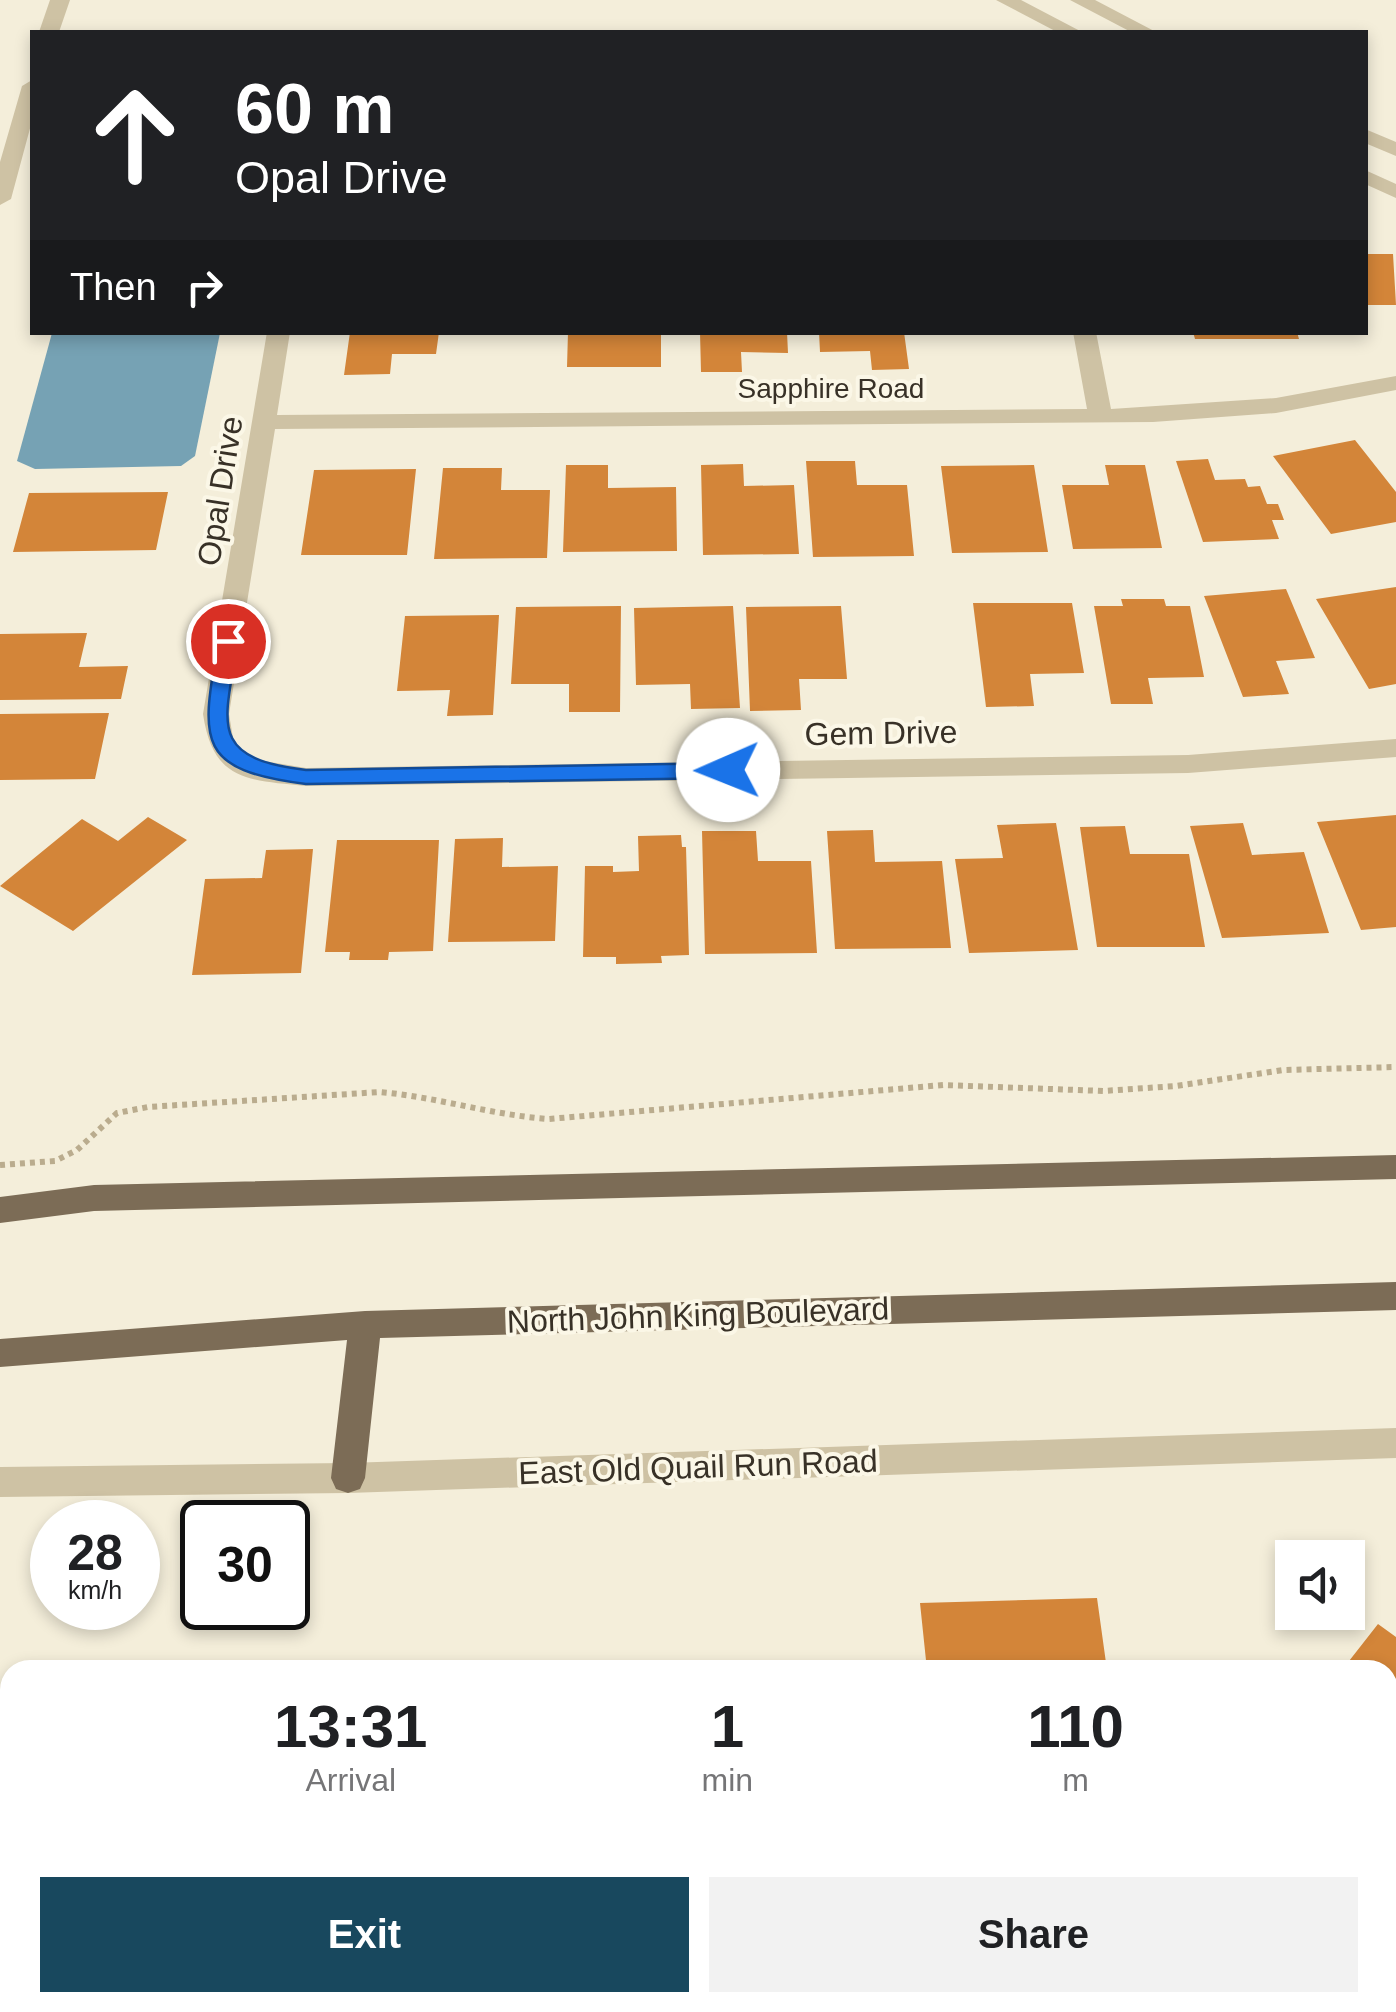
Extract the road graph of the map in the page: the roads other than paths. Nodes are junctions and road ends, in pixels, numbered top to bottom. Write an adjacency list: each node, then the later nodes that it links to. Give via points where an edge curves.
1 (60, 0): 4 (street)
2 (1006, 0): 5 (street)
3 (1080, 0): 6 (street)
4 (50, 30)
5 (1068, 30)
6 (1142, 30)
7 (30, 93): 12 (street)
8 (1368, 136): 9 (street)
9 (1396, 150)
10 (1368, 178): 11 (street)
11 (1396, 192)
12 (0, 199)
13 (279, 335): 17 (street, Opal Drive)
14 (1085, 335): 16 (street)
15 (1396, 383): 16 (street, Sapphire Road, via 1252,408)
16 (1100, 416): 17 (street, Sapphire Road)
17 (264, 422): 19 (street, Opal Drive, via 216,714 222,747 239,761)
18 (1396, 748): 19 (street, Gem Drive, via 1188,764)
19 (306, 777)
20 (1396, 1167): 21 (main road, via 94,1198)
21 (0, 1210)
22 (1396, 1296): 23 (main road, North John King Boulevard)
23 (365, 1325): 24 (main road, North John King Boulevard); 26 (main road)
24 (0, 1353)
25 (1396, 1442): 26 (street, East Old Quail Run Road)
26 (348, 1478): 27 (street, East Old Quail Run Road)
27 (0, 1482)

